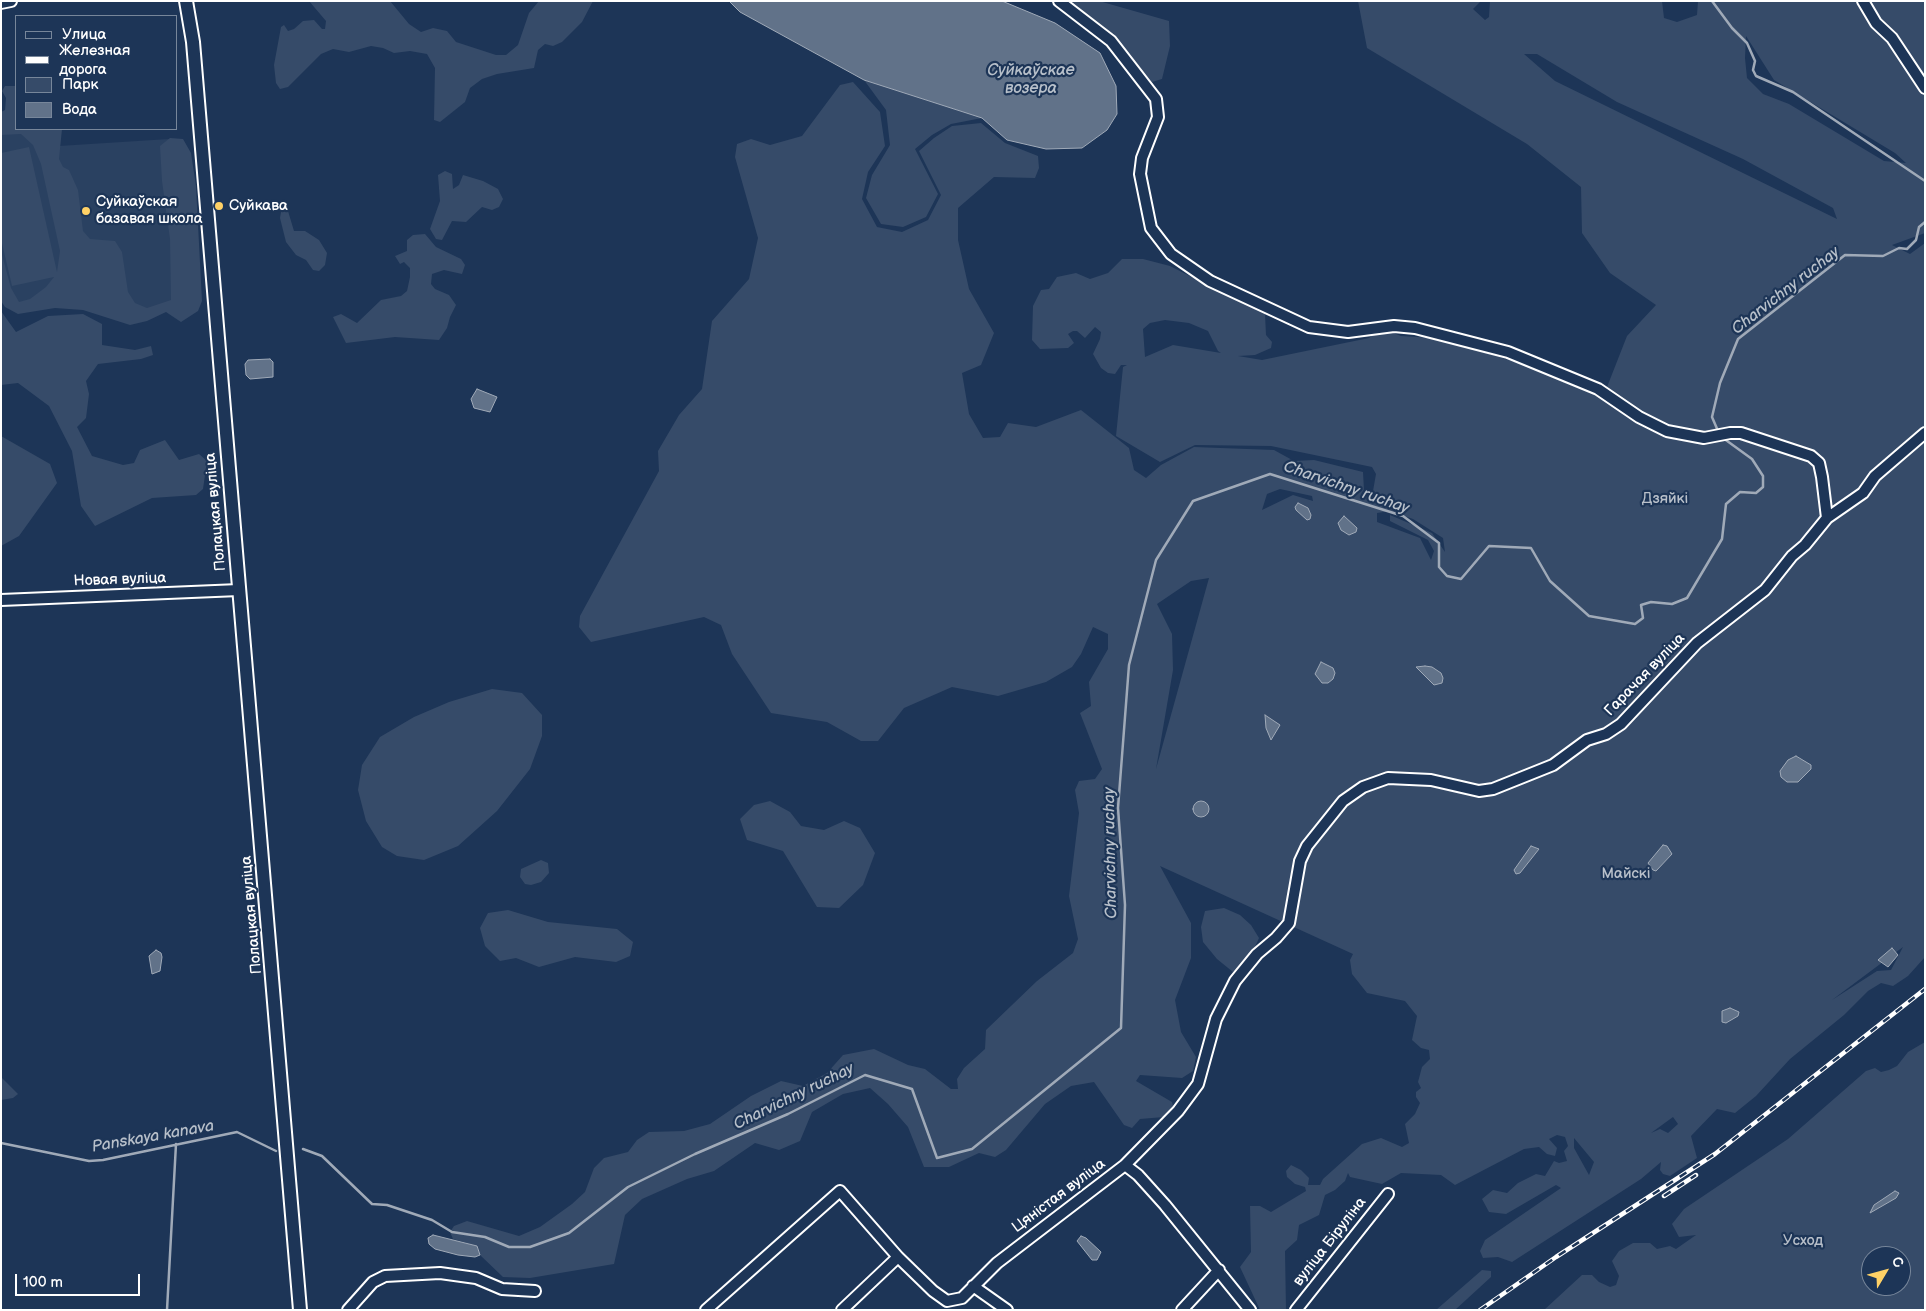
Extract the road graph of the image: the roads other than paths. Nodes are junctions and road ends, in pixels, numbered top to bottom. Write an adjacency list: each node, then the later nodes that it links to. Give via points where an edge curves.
1 (11, 1): 5 (street)
2 (186, 1): 9 (main road, Полацкая вуліца, via 193,42)
3 (1059, 1): 8 (street, via 1111,42 1156,99 1158,118 1142,158 1140,174 1151,228 1171,254 1210,281 1309,327 1348,332 1394,326 1415,328 1508,352 1598,389 1667,431 1704,438 1741,433 1811,456 1819,463)
4 (1863, 1): 6 (street)
5 (1, 3)
6 (1925, 88)
7 (1925, 433): 8 (street, Гарачая вуліца, via 1875,476 1863,493)
8 (1827, 518): 11 (street, Гарачая вуліца, via 1764,590 1697,643 1621,724 1606,734 1587,740 1553,765 1479,792 1431,780 1388,778 1362,787 1343,801 1306,846 1296,878 1289,924 1234,981 1216,1019 1198,1084 1178,1111)
9 (239, 590): 10 (street, Новая вуліца); 17 (main road, Полацкая вуліца)
10 (1, 600)
11 (1125, 1165): 14 (street, Цяністая вуліца, via 1165,1205); 15 (street, Цяністая вуліца, via 997,1263)
12 (1388, 1194): 24 (street, вуліца Біруліна)
13 (898, 1257): 15 (street, Цяністая вуліца, via 947,1301 962,1298); 19 (street, via 840,1191); 20 (street)
14 (1219, 1270): 22 (street); 23 (street, Цяністая вуліца)
15 (973, 1286): 21 (street)
16 (535, 1291): 18 (street, via 502,1289 476,1278 440,1273 385,1276 373,1282)
17 (300, 1310)
18 (348, 1310)
19 (706, 1310)
20 (842, 1310)
21 (1007, 1310)
22 (1182, 1310)
23 (1250, 1310)
24 (1296, 1310)

